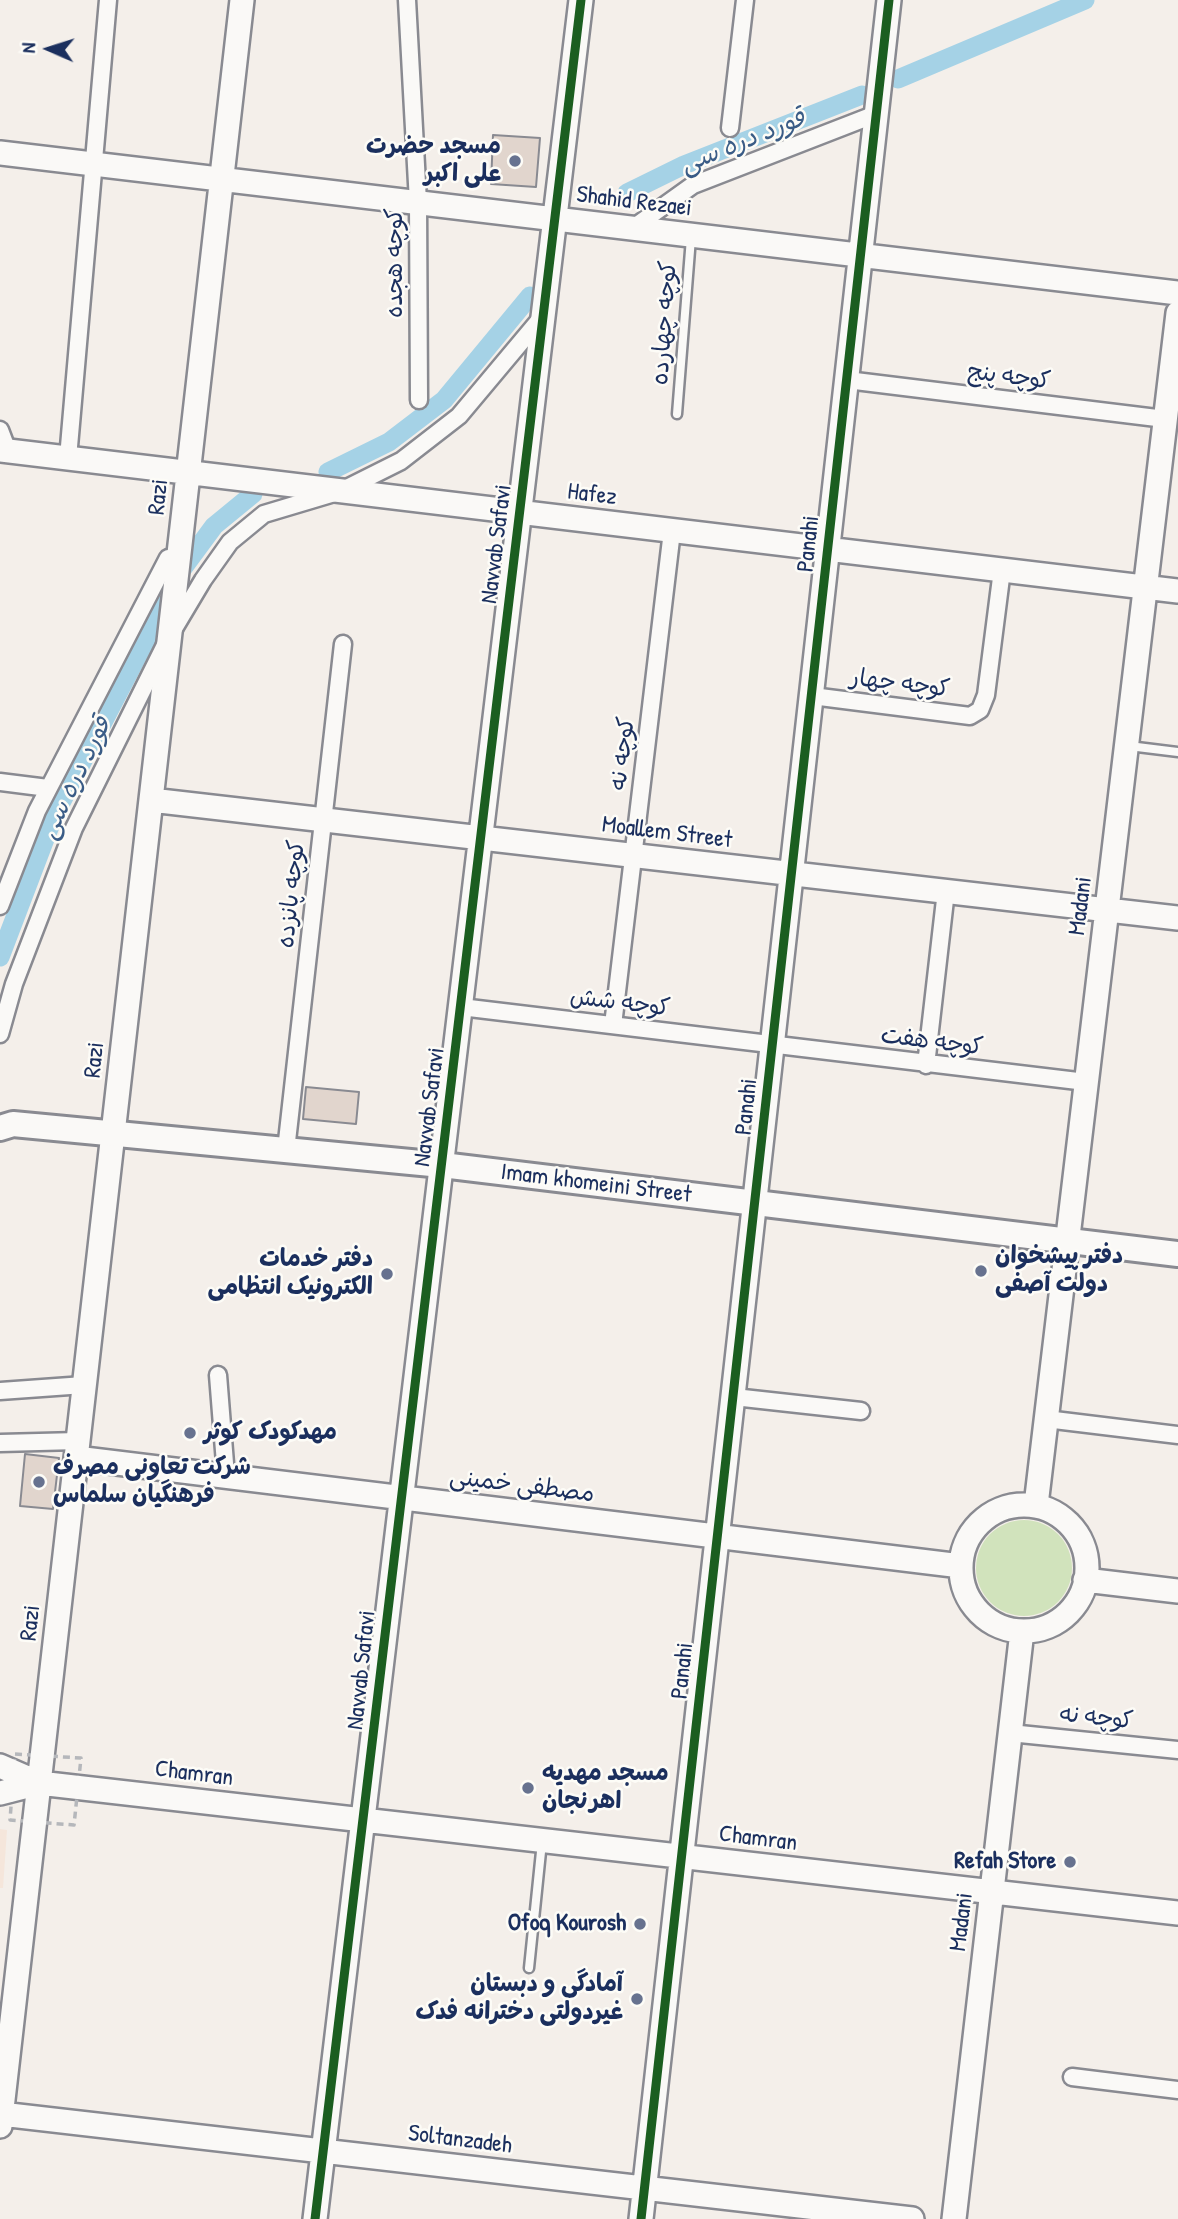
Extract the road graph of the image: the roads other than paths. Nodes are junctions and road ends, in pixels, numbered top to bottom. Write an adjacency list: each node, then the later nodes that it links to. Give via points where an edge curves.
1 (108, 0): 10 (street)
2 (242, 0): 11 (street, Razi)
3 (407, 0): 12 (street, کوچه هجده)
4 (581, 0): 13 (street, Navvab Safavi)
5 (745, 0): 8 (street)
6 (889, 0): 7 (street, Panahi)
7 (876, 114): 14 (street, via 693,185); 16 (street, Panahi)
8 (730, 128)
9 (0, 153): 10 (street, Shahid Rezaei)
10 (94, 164): 11 (street, Shahid Rezaei); 25 (street)
11 (221, 179): 12 (street, Shahid Rezaei); 26 (street, Razi)
12 (418, 202): 13 (street, Shahid Rezaei); 21 (street, کوچه هجده)
13 (554, 219): 14 (street, Shahid Rezaei); 19 (street, Navvab Safavi)
14 (633, 228): 15 (street, Shahid Rezaei)
15 (691, 235): 16 (street, Shahid Rezaei); 22 (lane, کوچه چهارده)
16 (860, 255): 17 (street, Shahid Rezaei); 20 (street, Panahi)
17 (1178, 293)
18 (1178, 313): 23 (street, Madani)
19 (544, 315): 27 (street, via 459,416 401,461); 28 (street, Navvab Safavi)
20 (847, 380): 23 (street, کوچه پنج); 30 (street, Panahi)
21 (419, 400)
22 (677, 414)
23 (1169, 428): 33 (street, Madani)
24 (3, 444): 25 (street, Hafez)
25 (68, 458): 26 (street, Hafez)
26 (188, 472): 27 (street, Hafez); 35 (street, Razi)
27 (341, 491): 28 (street, Hafez); 35 (street, via 264,514 230,542)
28 (520, 512): 29 (street, Hafez); 44 (street, Navvab Safavi)
29 (671, 531): 30 (street, Hafez); 45 (street, کوچه نه)
30 (828, 549): 32 (street, Hafez); 37 (street, Panahi)
31 (168, 558): 41 (street)
32 (1002, 570): 33 (street, Hafez); 37 (street, کوچه چهار, via 986,695 980,710 970,716)
33 (1145, 587): 34 (street, Hafez); 38 (street, Madani)
34 (1178, 591)
35 (169, 637): 42 (street, Razi); 53 (street, via 74,828 14,984)
36 (343, 644): 43 (street, کوچه پانزده)
37 (812, 696): 46 (street, Panahi)
38 (1126, 746): 39 (lane); 49 (street, Madani)
39 (1178, 752)
40 (0, 782): 41 (street)
41 (48, 788): 48 (street)
42 (150, 800): 43 (street, Moallem Street); 58 (street, Razi)
43 (323, 820): 44 (street, Moallem Street); 59 (street, کوچه پانزده)
44 (481, 838): 45 (street, Moallem Street); 51 (street, Navvab Safavi)
45 (634, 856): 46 (street, Moallem Street); 52 (street, کوچه نه)
46 (792, 874): 47 (street, Moallem Street); 54 (street, Panahi)
47 (946, 891): 49 (street, Moallem Street); 55 (street)
48 (0, 906)
49 (1107, 910): 50 (street, Moallem Street); 56 (street, Madani)
50 (1178, 918)
51 (461, 1007): 52 (street, کوچه شش); 60 (street, Navvab Safavi)
52 (613, 1025): 54 (street, کوچه شش)
53 (0, 1034)
54 (773, 1044): 55 (street, کوچه هفت); 61 (street, Panahi)
55 (926, 1065): 56 (street, کوچه هفت)
56 (1086, 1082): 62 (street, Madani)
57 (4, 1122): 58 (main road, Imam khomeini Street)
58 (113, 1135): 59 (main road, Imam khomeini Street); 65 (street, Razi)
59 (286, 1150): 60 (main road, Imam khomeini Street)
60 (442, 1165): 61 (main road, Imam khomeini Street); 74 (street, Navvab Safavi)
61 (756, 1203): 62 (main road, Imam khomeini Street); 67 (street, Panahi)
62 (1068, 1240): 63 (main road, Imam khomeini Street); 69 (street, Madani)
63 (1178, 1254)
64 (218, 1375): 73 (street)
65 (84, 1385): 66 (street); 72 (street, Razi)
66 (0, 1391)
67 (734, 1397): 68 (street); 76 (street, Panahi)
68 (860, 1411)
69 (1046, 1419): 70 (street); 75 (street, Madani)
70 (1178, 1435)
71 (0, 1443): 72 (street)
72 (77, 1449): 73 (street, مصطفی خمینی); 84 (street, Razi)
73 (226, 1476): 74 (street, مصطفی خمینی)
74 (400, 1497): 76 (street, مصطفی خمینی); 86 (street, Navvab Safavi)
75 (1036, 1505): 77 (street, via 1012,1505 978,1524 967,1540); 78 (street, via 1065,1519 1077,1532 1087,1567)
76 (716, 1536): 77 (street, مصطفی خمینی); 88 (street, Panahi)
77 (961, 1566): 80 (street, via 967,1595 976,1609 1004,1628)
78 (1085, 1580): 79 (street); 80 (street, via 1078,1601 1067,1614 1053,1624)
79 (1178, 1591)
80 (1022, 1631): 81 (street, Madani)
81 (1010, 1733): 82 (street, کوچه نه); 89 (street, Madani)
82 (1178, 1749)
83 (0, 1766): 84 (street, Chamran)
84 (39, 1783): 85 (street, Chamran); 86 (street, Chamran); 92 (street, Razi)
85 (0, 1793)
86 (364, 1820): 87 (street, Chamran); 96 (street, Navvab Safavi)
87 (542, 1840): 88 (street, Chamran); 91 (lane)
88 (682, 1857): 89 (street, Chamran); 97 (street, Panahi)
89 (992, 1892): 90 (street, Chamran); 101 (street, Madani)
90 (1178, 1913)
91 (529, 1968)
92 (6, 2020): 95 (street, Razi)
93 (1072, 2077): 94 (street)
94 (1178, 2090)
95 (1, 2120): 96 (street, Soltanzadeh)
96 (323, 2151): 97 (street, Soltanzadeh); 98 (street, Navvab Safavi)
97 (645, 2188): 99 (street, Panahi); 100 (street, Soltanzadeh)
98 (315, 2219)
99 (641, 2219)
100 (912, 2219)
101 (954, 2219)

